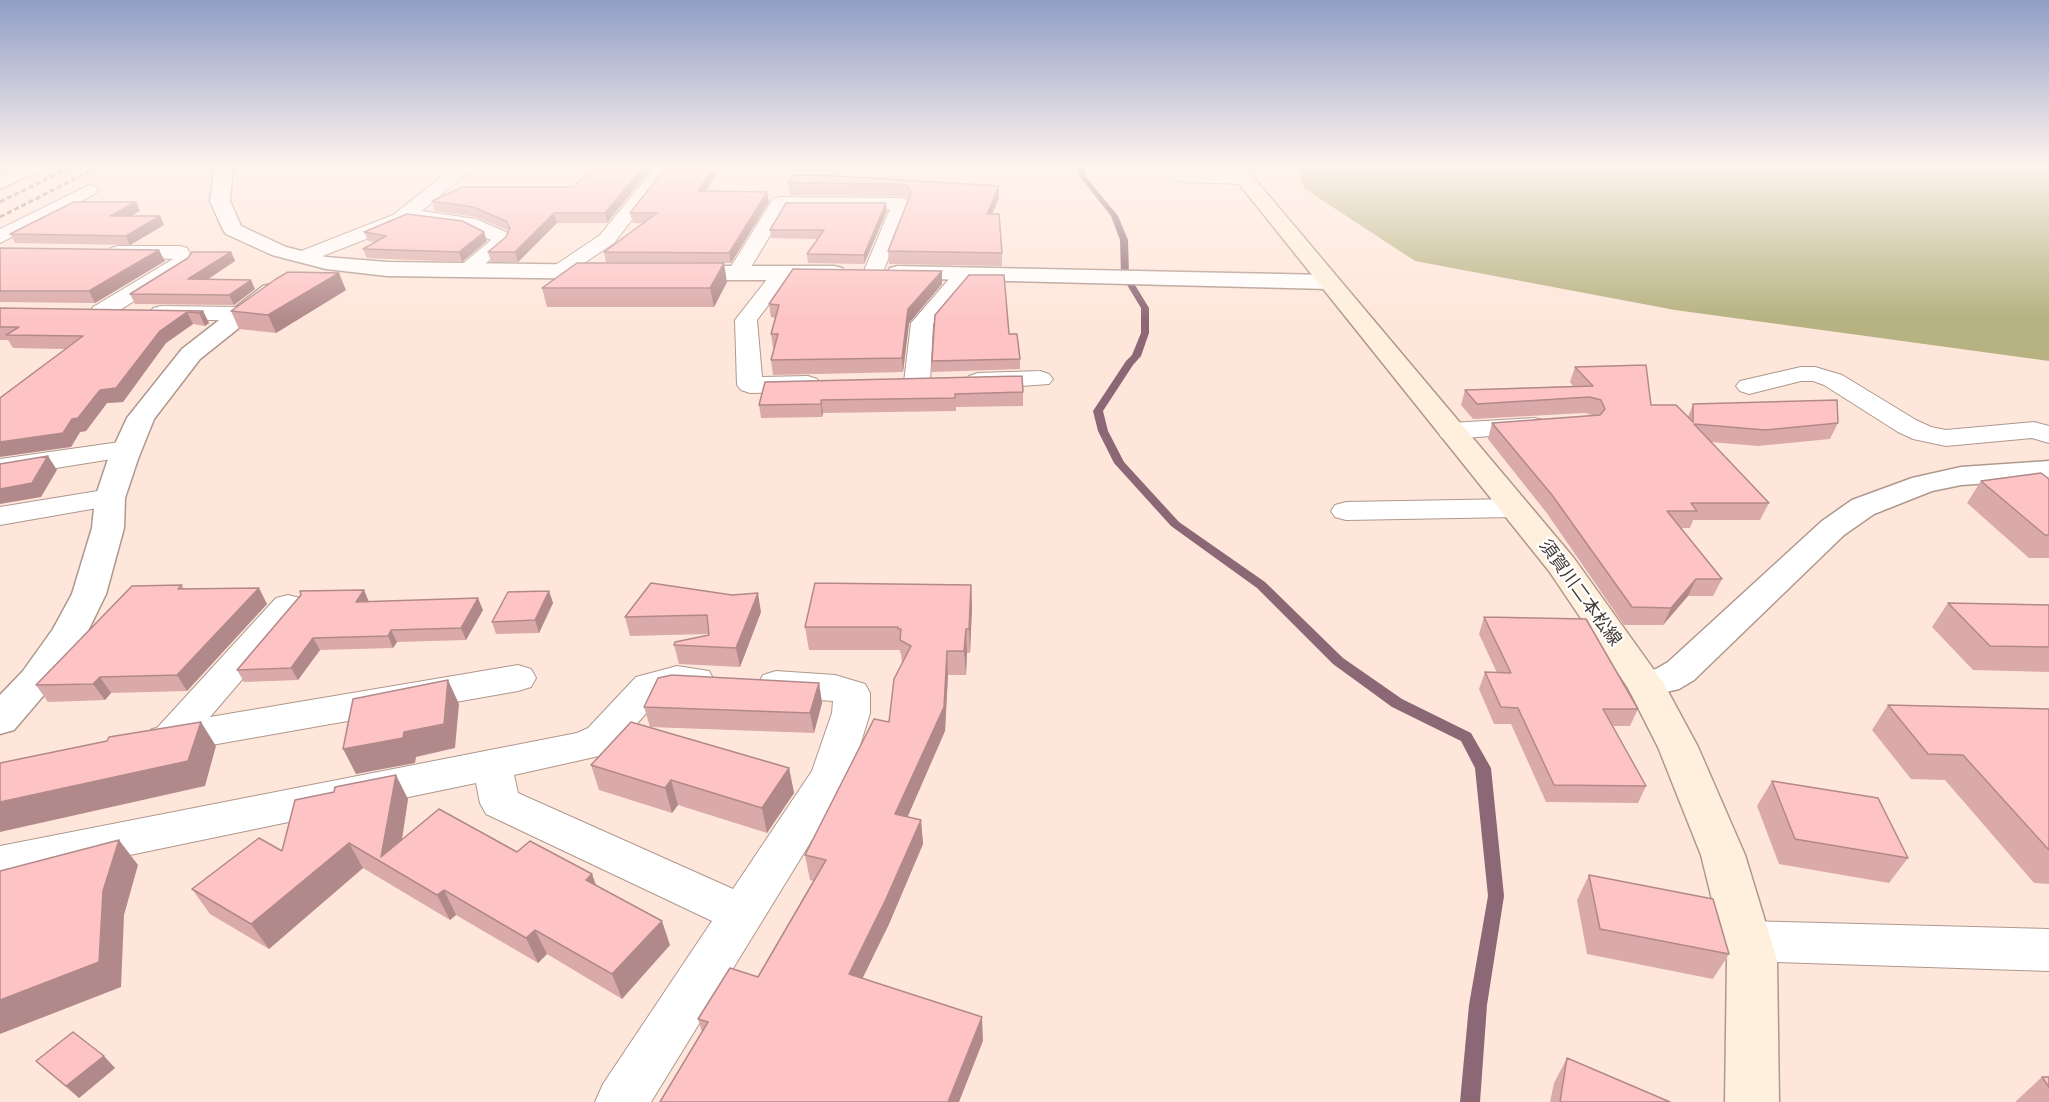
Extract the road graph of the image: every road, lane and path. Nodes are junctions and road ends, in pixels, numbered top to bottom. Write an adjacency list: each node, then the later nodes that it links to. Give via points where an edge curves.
1 (49, 216): 9 (street)
2 (226, 216): 11 (street, via 232,230 279,251)
3 (404, 216): 11 (street)
4 (424, 216): 12 (street, via 469,223 501,237 500,242)
5 (625, 216): 13 (street, via 607,239)
6 (772, 216): 16 (street)
7 (896, 216): 18 (street)
8 (1275, 216): 20 (main road, 須賀川二本松線)
9 (4, 246)
10 (96, 252): 21 (street, via 180,252 184,261 90,312)
11 (314, 260): 12 (street, via 387,269); 21 (street)
12 (464, 271): 13 (street)
13 (558, 272): 14 (street)
14 (627, 272)
15 (660, 273): 16 (street)
16 (738, 273): 17 (street)
17 (782, 273): 18 (street); 23 (street, via 746,320 750,385)
18 (874, 273): 19 (street)
19 (963, 275): 20 (street); 22 (street, via 922,323 925,382)
20 (1328, 282): 26 (main road, 須賀川二本松線)
21 (241, 314): 28 (street, via 190,354 141,418)
22 (1040, 379)
23 (834, 383)
24 (1749, 386): 27 (street, via 1815,374 1833,380 1923,433 1946,438 2034,430)
25 (1563, 424): 26 (street)
26 (1451, 431): 32 (main road, 須賀川二本松線)
27 (2049, 435)
28 (128, 449): 29 (street); 31 (street)
29 (0, 468)
30 (2049, 470): 37 (street, via 1961,476 1923,484 1863,507 1833,528 1681,671 1666,680)
31 (110, 498): 34 (street); 38 (street, via 108,528 89,594 43,671)
32 (1514, 508): 33 (street); 37 (main road, 須賀川二本松線, via 1561,564)
33 (1346, 511)
34 (0, 516)
35 (288, 606): 36 (street, via 153,741)
36 (518, 678)
37 (1645, 684): 42 (main road, 須賀川二本松線, via 1678,747 1723,855)
38 (0, 720)
39 (492, 766): 40 (street); 41 (street, via 500,803); 41 (street, via 585,746 602,738 649,686 677,679 835,688 852,693 851,713 831,775)
40 (0, 864)
41 (741, 913): 44 (street)
42 (1746, 940): 43 (street); 45 (main road, 須賀川二本松線, via 1752,960)
43 (2049, 950)
44 (621, 1102)
45 (1752, 1102)

